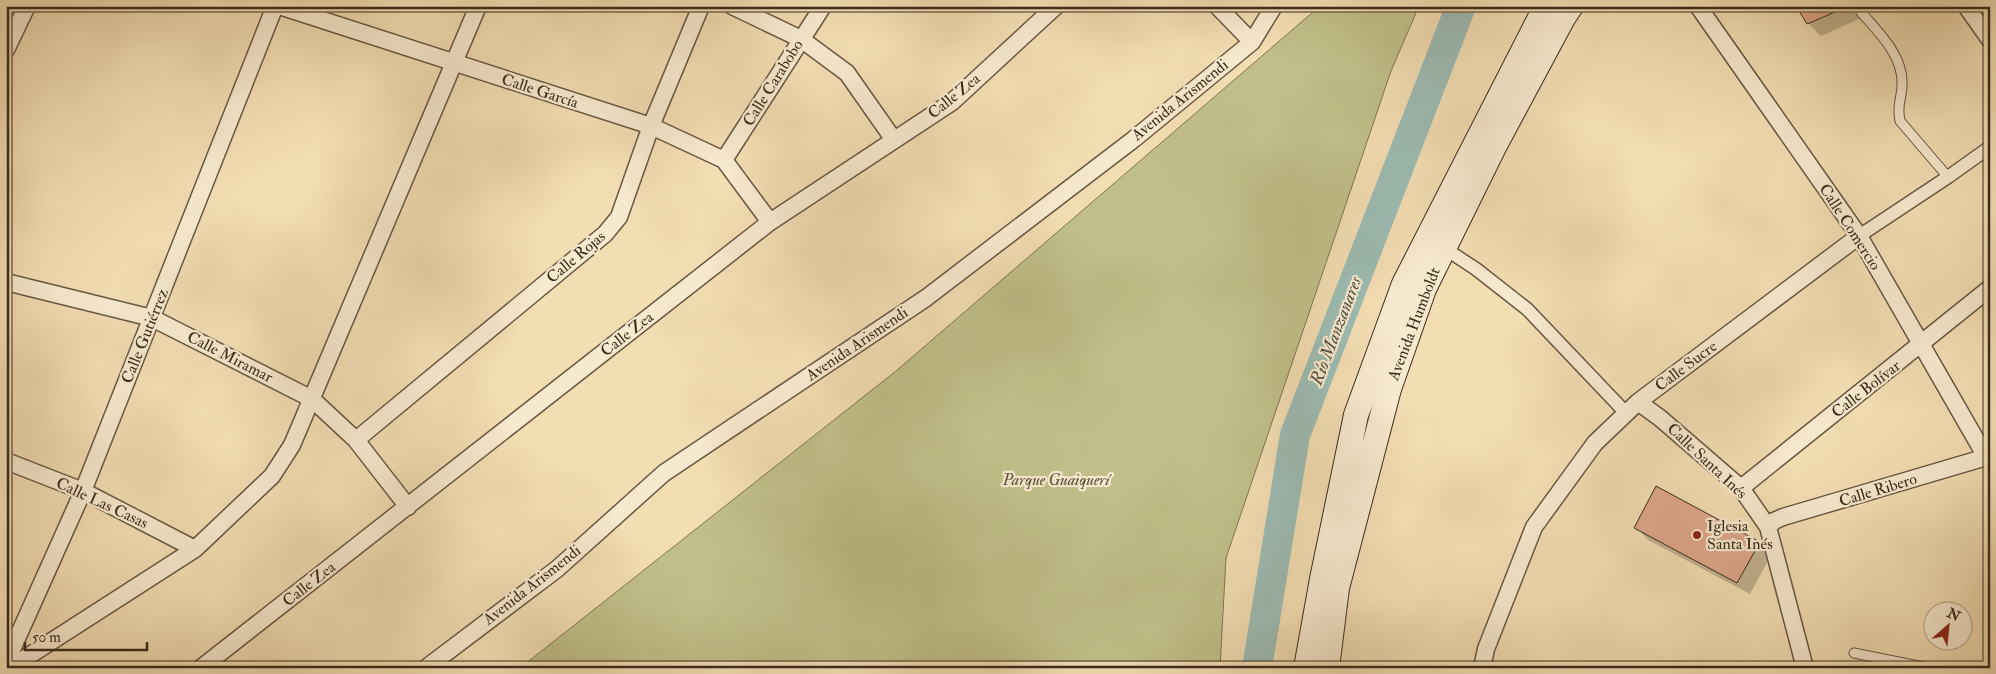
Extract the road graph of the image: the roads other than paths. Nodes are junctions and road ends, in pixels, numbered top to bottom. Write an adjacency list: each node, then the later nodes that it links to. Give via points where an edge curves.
1 (26, 6): 18 (street)
2 (277, 6): 19 (street, Calle García); 30 (street, Calle Gutiérrez)
3 (478, 6): 19 (street)
4 (701, 6): 20 (street, Calle Rojas)
5 (732, 6): 15 (street)
6 (823, 6): 15 (street, Calle Carabobo)
7 (1056, 6): 21 (street, Calle Zea, via 952,102)
8 (1217, 6): 17 (street)
9 (1274, 6): 17 (street, Avenida Arismendi)
10 (1546, 6): 48 (main road, Avenida Humboldt, via 1404,284 1360,405)
11 (1571, 6): 27 (main road, Avenida Humboldt, via 1495,145)
12 (1698, 6): 26 (street, Calle Comercio)
13 (1966, 6): 16 (street)
14 (1861, 12): 24 (lane, via 1895,54 1903,81 1897,109 1900,120)
15 (801, 39): 21 (street, via 848,73); 23 (street, Calle Carabobo)
16 (1990, 40)
17 (1252, 42): 47 (street, Avenida Arismendi, via 1134,139 926,298 664,473 557,568)
18 (6, 50)
19 (454, 64): 20 (street, Calle García); 32 (street)
20 (650, 126): 23 (street, Calle García); 35 (street, Calle Rojas, via 619,217 605,234)
21 (894, 140): 25 (street, Calle Zea)
22 (1990, 147): 24 (street, Calle Sucre)
23 (724, 160): 25 (street, Calle García)
24 (1948, 178): 26 (street, Calle Sucre)
25 (770, 222): 40 (street, Calle Zea)
26 (1859, 236): 31 (street, Calle Comercio); 33 (street, Calle Sucre)
27 (1444, 248): 34 (street, via 1527,309); 49 (main road, Avenida Humboldt, via 1424,289 1389,389 1336,588)
28 (6, 282): 30 (street, Calle Miramar)
29 (1990, 288): 31 (street, Calle Bolívar)
30 (152, 318): 32 (street, Calle Miramar); 39 (street, Calle Gutiérrez)
31 (1922, 345): 36 (street, Calle Comercio); 38 (street, Calle Bolívar)
32 (312, 399): 35 (street, Calle Miramar); 42 (street, via 292,445 272,476)
33 (1638, 402): 34 (street, Calle Sucre); 38 (street, Calle Santa Inés)
34 (1626, 413): 50 (street, Calle Sucre, via 1595,443 1534,527 1486,649)
35 (356, 440): 40 (street, Calle Miramar)
36 (1988, 457): 41 (street, Calle Ribero, via 1783,517)
37 (6, 461): 39 (street, Calle Las Casas)
38 (1741, 488): 41 (street, Calle Santa Inés)
39 (83, 491): 42 (street, Calle Las Casas); 44 (street, Calle Gutiérrez)
40 (408, 507): 46 (street, Calle Zea)
41 (1768, 527): 51 (street, Calle Santa Inés)
42 (195, 549): 45 (street)
43 (1854, 653): 52 (lane)
44 (6, 663)
45 (10, 668)
46 (201, 668)
47 (426, 668)
48 (1306, 668)
49 (1327, 668)
50 (1482, 668)
51 (1805, 668)
52 (1928, 668)

